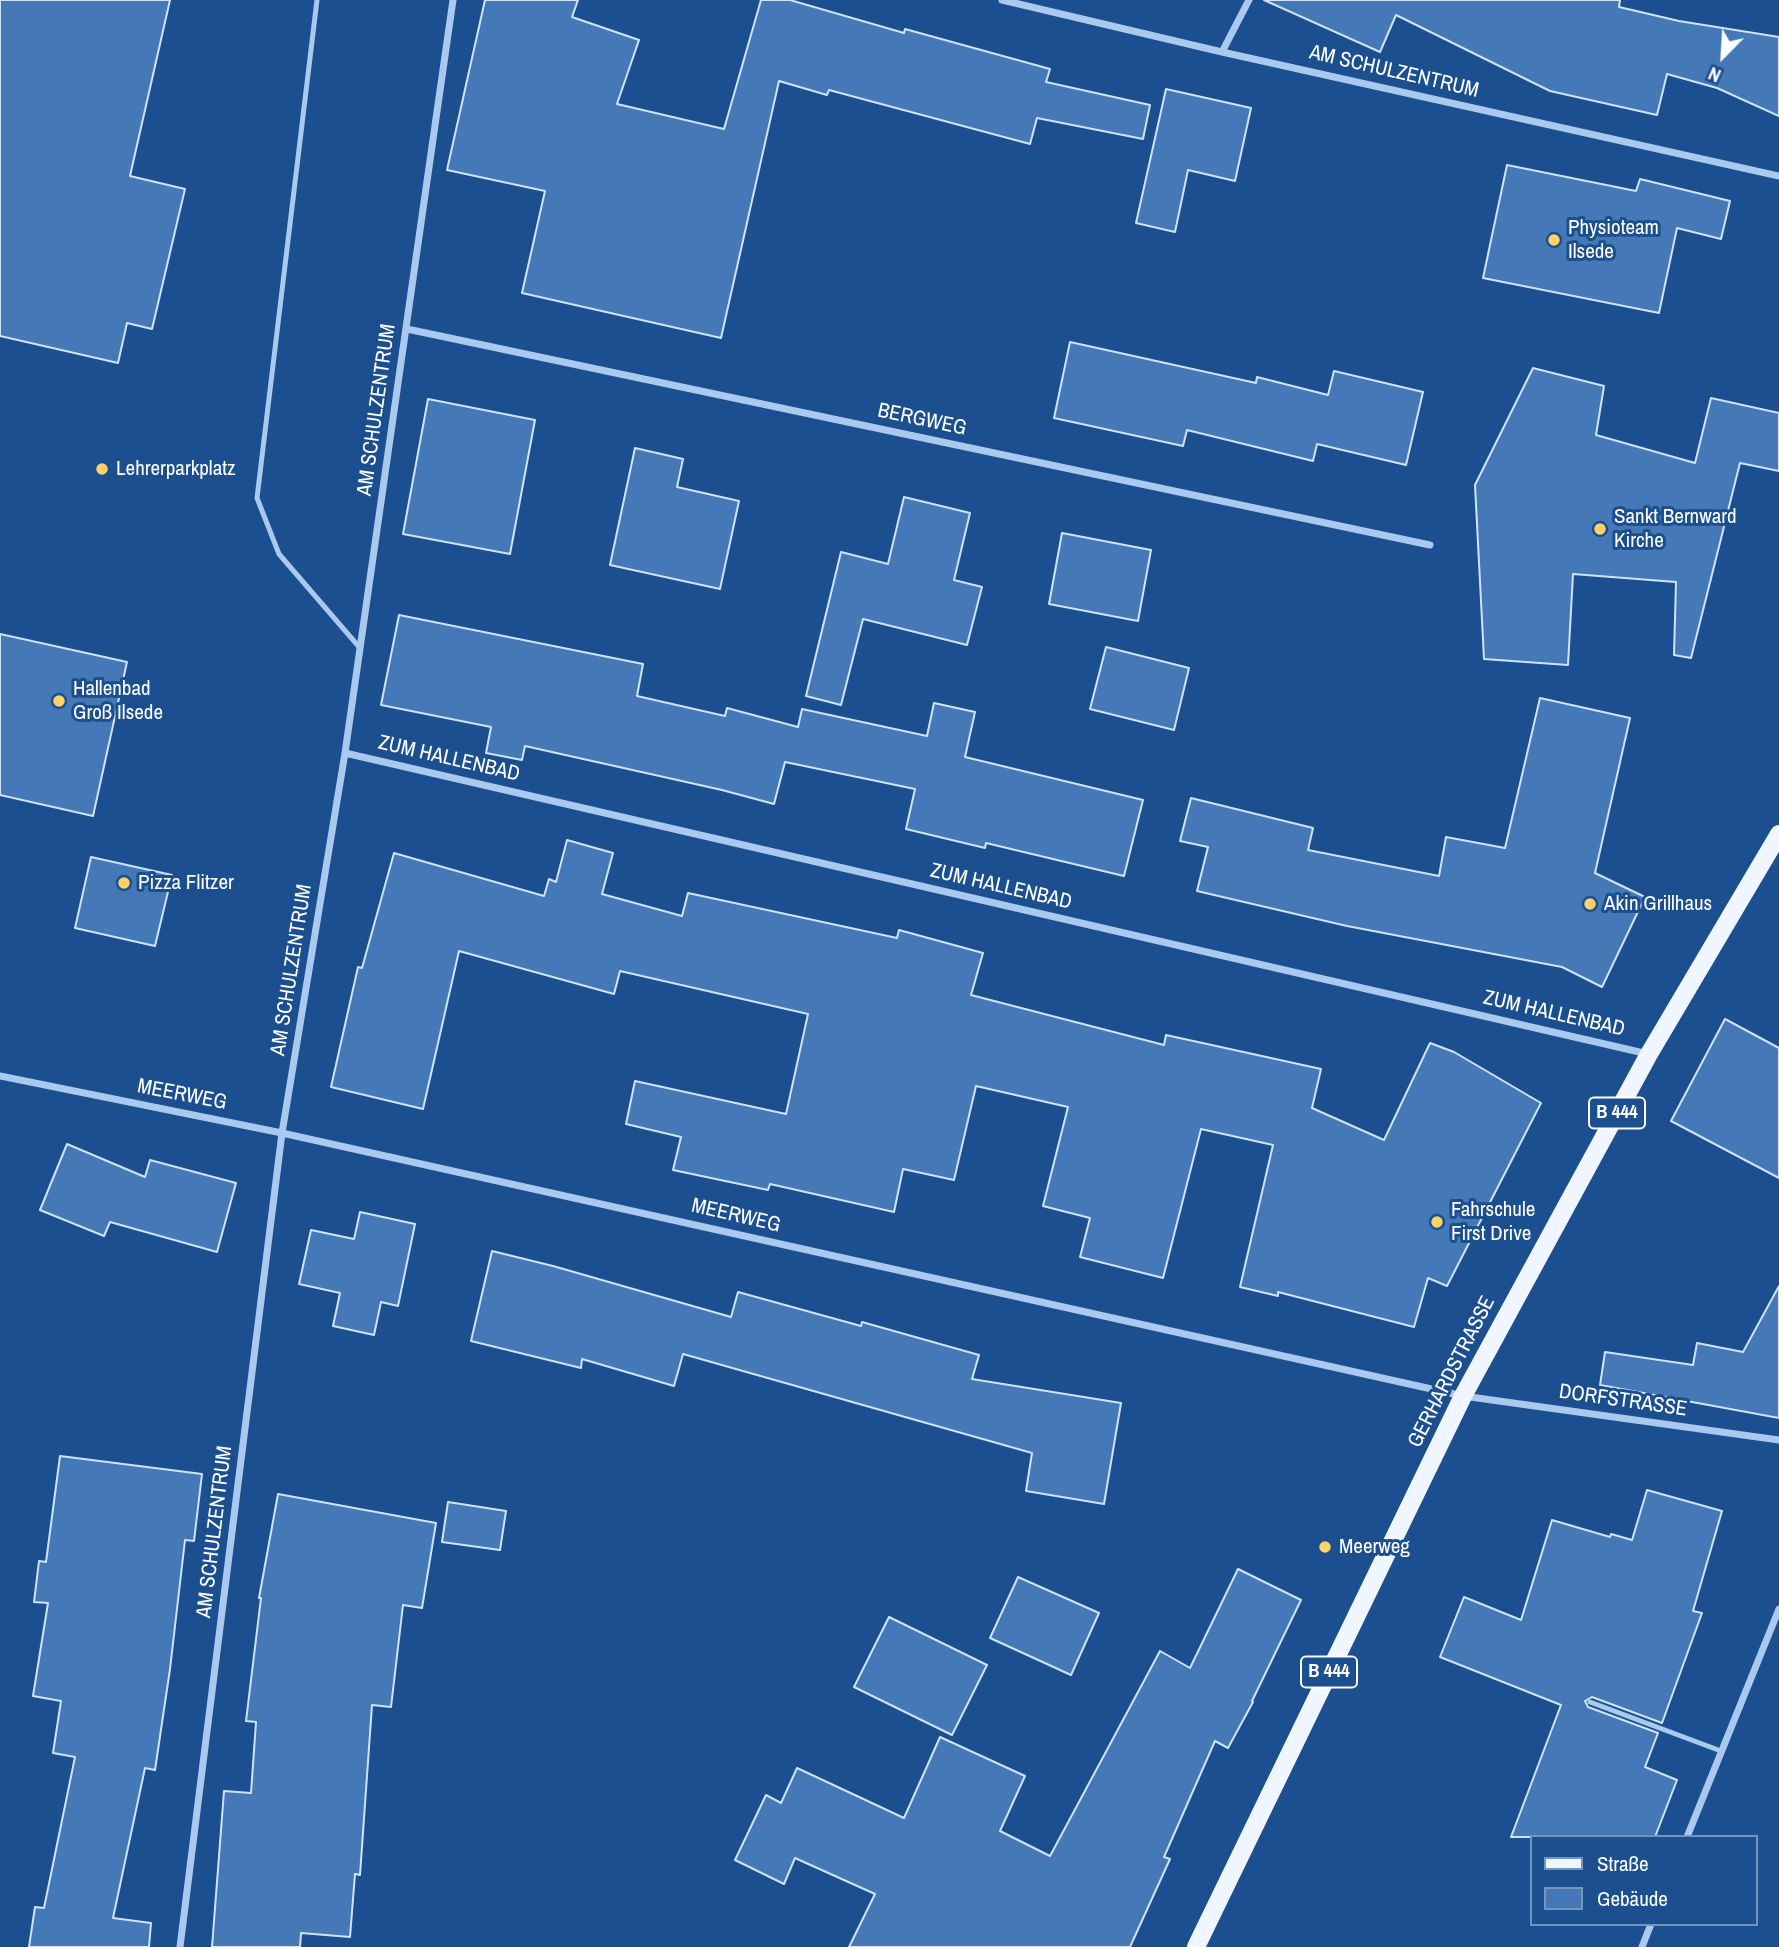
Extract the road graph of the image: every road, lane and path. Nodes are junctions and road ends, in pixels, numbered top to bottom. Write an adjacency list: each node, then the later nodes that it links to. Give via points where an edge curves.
1 (317, 0): 9 (lane, via 257,498 278,554)
2 (453, 0): 7 (street, AM SCHULZENTRUM)
3 (1002, 0): 5 (street, AM SCHULZENTRUM)
4 (1249, 0): 5 (street)
5 (1222, 52): 6 (street, AM SCHULZENTRUM)
6 (1779, 176)
7 (407, 329): 8 (street, BERGWEG); 9 (street, AM SCHULZENTRUM)
8 (1430, 545)
9 (361, 649): 10 (street, AM SCHULZENTRUM)
10 (345, 753): 12 (street, ZUM HALLENBAD); 14 (street, AM SCHULZENTRUM)
11 (1779, 834): 12 (main road, GERHARDSTRASSE / B 444)
12 (1649, 1054): 15 (main road, GERHARDSTRASSE / B 444)
13 (0, 1076): 14 (street, MEERWEG)
14 (282, 1133): 15 (street, MEERWEG); 22 (street, AM SCHULZENTRUM)
15 (1463, 1396): 16 (street, DORFSTRASSE); 23 (main road, GERHARDSTRASSE / B 444)
16 (1779, 1440)
17 (1779, 1609): 19 (street)
18 (1590, 1702): 19 (lane)
19 (1721, 1751): 20 (street)
20 (1688, 1835)
21 (1650, 1926): 24 (street)
22 (180, 1947)
23 (1196, 1947)
24 (1642, 1947)

